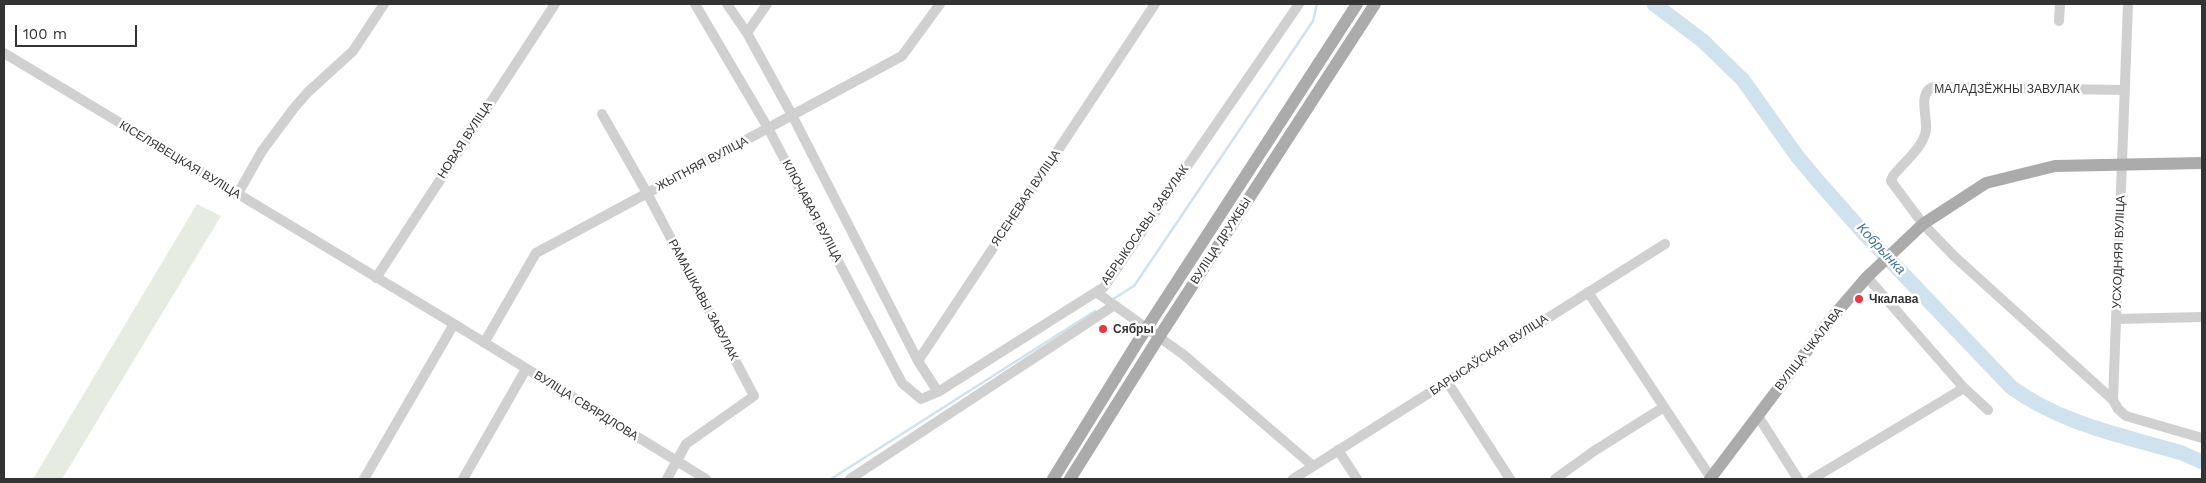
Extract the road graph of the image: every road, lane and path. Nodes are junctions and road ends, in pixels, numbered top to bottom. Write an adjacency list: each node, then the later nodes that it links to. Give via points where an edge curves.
1 (384, 4): 24 (street, via 353,51 294,108 262,152)
2 (555, 4): 29 (street, НОВАЯ ВУЛІЦА)
3 (695, 4): 20 (street, КЛЮЧАВАЯ ВУЛІЦА)
4 (727, 4): 14 (street, КЛЮЧАВАЯ ВУЛІЦА)
5 (767, 4): 14 (street)
6 (940, 4): 19 (street, ЖЫТНЯЯ ВУЛІЦА, via 902,56)
7 (1155, 4): 39 (street, ЯСЕНЕВАЯ ВУЛІЦА)
8 (1299, 4): 30 (street, АБРЫКОСАВЫ ЗАВУЛАК, via 1104,286)
9 (1356, 4): 12 (street); 16 (main road, via 1360,11 1359,20); 27 (main road, ВУЛІЦА ДРУЖБЫ)
10 (2060, 4): 13 (street)
11 (2128, 4): 17 (street, УСХОДНЯЯ ВУЛІЦА)
12 (1372, 8): 16 (main road, ВУЛІЦА ДРУЖБЫ)
13 (2059, 21)
14 (747, 33): 19 (street, КЛЮЧАВАЯ ВУЛІЦА)
15 (4, 52): 24 (street, КІСЕЛЯВЕЦКАЯ ВУЛІЦА)
16 (1323, 83): 37 (main road, ВУЛІЦА ДРУЖБЫ)
17 (2125, 90): 22 (street, УСХОДНЯЯ ВУЛІЦА); 25 (street, МАЛАДЗЁЖНЫ ЗАВУЛАК, via 1928,89 1925,95 1926,131 1922,142 1891,181)
18 (602, 114): 23 (street, РАМАШКАВЫ ЗАВУЛАК)
19 (792, 115): 20 (street, ЖЫТНЯЯ ВУЛІЦА); 39 (street, КЛЮЧАВАЯ ВУЛІЦА)
20 (768, 128): 23 (street, ЖЫТНЯЯ ВУЛІЦА); 43 (street, КЛЮЧАВАЯ ВУЛІЦА, via 902,383 920,399)
21 (2202, 164): 22 (main road, ВУЛІЦА ЧКАЛАВА)
22 (2123, 165): 25 (main road, ВУЛІЦА ЧКАЛАВА, via 2056,166 1986,183); 34 (street, УСХОДНЯЯ ВУЛІЦА)
23 (647, 193): 38 (street, ЖЫТНЯЯ ВУЛІЦА, via 536,252); 51 (street, РАМАШКАВЫ ЗАВУЛАК, via 754,396 686,444)
24 (237, 195): 29 (street, КІСЕЛЯВЕЦКАЯ ВУЛІЦА)
25 (1923, 224): 28 (main road, ВУЛІЦА ЧКАЛАВА); 44 (street)
26 (1665, 244): 31 (street, БАРЫСАЎСКАЯ ВУЛІЦА)
27 (1196, 254): 36 (main road, ВУЛІЦА ДРУЖБЫ); 37 (main road, via 1185,280 1160,319 1157,326)
28 (1866, 277): 42 (street); 48 (main road, ВУЛІЦА ЧКАЛАВА)
29 (376, 278): 35 (street, ВУЛІЦА СВЯРДЛОВА)
30 (1096, 292): 32 (street); 43 (street, АБРЫКОСАВЫ ЗАВУЛАК)
31 (1588, 292): 41 (street, БАРЫСАЎСКАЯ ВУЛІЦА); 45 (street)
32 (1113, 306): 36 (street); 57 (street, АБРЫКОСАВЫ ЗАВУЛАК)
33 (2202, 317): 34 (street)
34 (2116, 319): 44 (street, УСХОДНЯЯ ВУЛІЦА)
35 (454, 324): 38 (street, ВУЛІЦА СВЯРДЛОВА); 53 (street)
36 (1147, 329): 37 (street); 47 (main road, via 1150,342 1123,383); 58 (main road, ВУЛІЦА ДРУЖБЫ)
37 (1159, 337): 47 (main road, ВУЛІЦА ДРУЖБЫ); 52 (street)
38 (484, 343): 40 (street, ВУЛІЦА СВЯРДЛОВА)
39 (918, 361): 43 (street)
40 (526, 369): 51 (street, ВУЛІЦА СВЯРДЛОВА); 54 (street)
41 (1448, 383): 50 (street, БАРЫСАЎСКАЯ ВУЛІЦА); 62 (street)
42 (1964, 388): 46 (street); 66 (street)
43 (938, 392)
44 (2113, 400): 49 (street, via 2126,416)
45 (1664, 407): 63 (street); 64 (street)
46 (1988, 410)
47 (1110, 413): 59 (main road, ВУЛІЦА ДРУЖБЫ)
48 (1758, 416): 64 (main road, ВУЛІЦА ЧКАЛАВА); 65 (street)
49 (2202, 438)
50 (1338, 450): 52 (street, БАРЫСАЎСКАЯ ВУЛІЦА); 61 (street)
51 (677, 462): 55 (street); 56 (street, ВУЛІЦА СВЯРДЛОВА)
52 (1313, 466): 60 (street, БАРЫСАЎСКАЯ ВУЛІЦА)
53 (364, 479)
54 (464, 479)
55 (667, 479)
56 (706, 479)
57 (850, 479)
58 (1054, 479)
59 (1070, 479)
60 (1293, 479)
61 (1357, 479)
62 (1510, 479)
63 (1554, 479)
64 (1711, 479)
65 (1798, 479)
66 (1812, 479)

